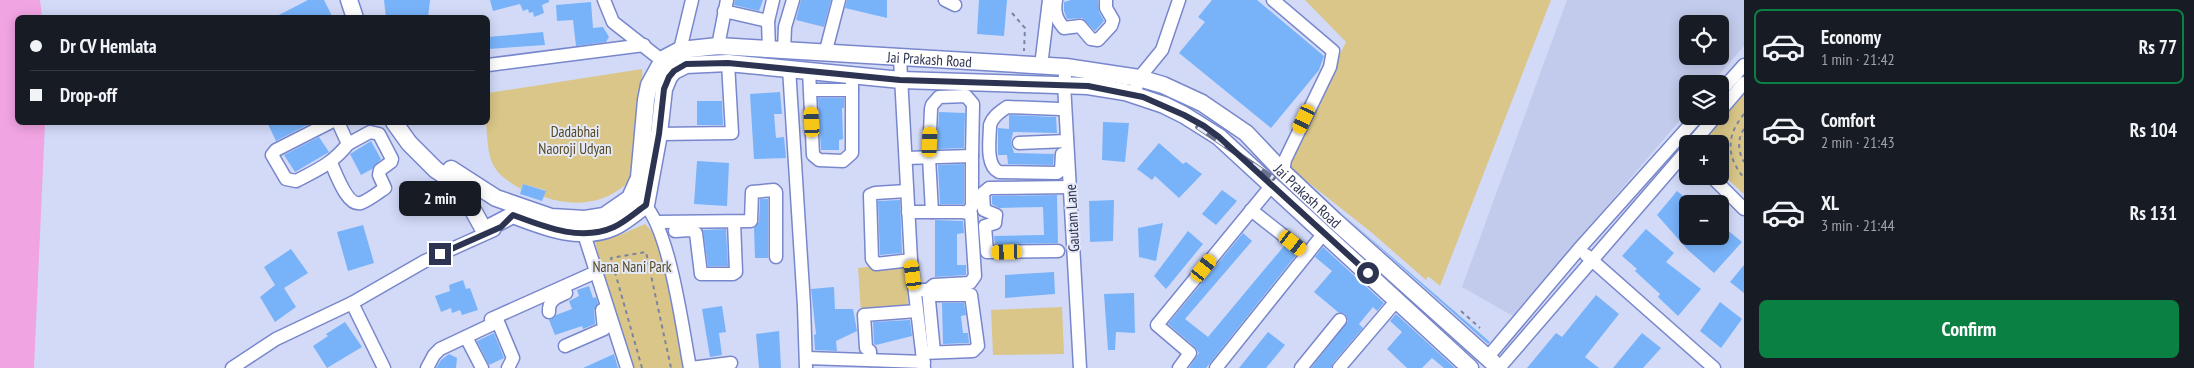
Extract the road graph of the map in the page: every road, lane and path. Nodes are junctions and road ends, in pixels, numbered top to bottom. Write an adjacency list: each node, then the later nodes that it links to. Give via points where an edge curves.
1 (338, 0): 14 (main road)
2 (349, 0): 15 (main road)
3 (604, 0): 17 (street, via 613,22)
4 (692, 0): 22 (street)
5 (773, 0): 16 (street)
6 (793, 0): 19 (street)
7 (839, 0): 20 (street)
8 (1106, 0): 11 (street, via 1106,8 1113,20 1098,40 1091,39 1080,26 1064,28)
9 (1179, 0): 31 (street, via 1162,50)
10 (1273, 0): 63 (street, via 1333,51 1330,67 1285,160)
11 (1052, 5): 27 (street)
12 (726, 6): 16 (street); 18 (street)
13 (1012, 13): 26 (path, via 1024,28)
14 (343, 15)
15 (354, 15)
16 (768, 21): 19 (street)
17 (644, 45): 22 (street); 24 (street)
18 (718, 46): 19 (main road, Jai Prakash Road); 22 (main road, Jai Prakash Road)
19 (777, 51): 20 (main road, Jai Prakash Road)
20 (825, 54): 21 (main road, Jai Prakash Road)
21 (900, 58): 26 (main road, Jai Prakash Road); 32 (street)
22 (676, 61): 23 (main road, Jai Prakash Road); 50 (main road, via 664,89); 69 (main road, via 649,85 639,178)
23 (728, 63): 29 (main road, Jai Prakash Road); 50 (street, via 732,133)
24 (490, 65)
25 (1744, 65): 33 (street)
26 (1023, 66): 27 (main road, Jai Prakash Road)
27 (1041, 66): 28 (main road, Jai Prakash Road)
28 (1066, 67): 31 (main road, Jai Prakash Road); 36 (street, Gautam Lane)
29 (789, 68): 30 (main road, Jai Prakash Road); 108 (street)
30 (809, 71): 34 (main road, Jai Prakash Road); 38 (street)
31 (1138, 78): 39 (street); 63 (main road, Jai Prakash Road, via 1183,93 1224,116 1246,133)
32 (900, 80): 34 (main road, Jai Prakash Road); 37 (main road, Jai Prakash Road); 58 (street)
33 (1729, 82)
34 (852, 83): 38 (street); 38 (street, via 852,153 843,160 818,160 813,155)
35 (1744, 83): 40 (street)
36 (1062, 84): 37 (main road, Jai Prakash Road); 39 (main road, Jai Prakash Road, via 1106,88); 41 (street); 52 (street, Gautam Lane)
37 (957, 89): 57 (street, via 973,104); 59 (street, via 939,97 932,105)
38 (811, 90)
39 (1134, 95): 65 (main road, Jai Prakash Road, via 1164,105 1204,126)
40 (1729, 100)
41 (1060, 109): 52 (street); 52 (street, via 1007,107 995,116 990,125 992,167 999,172 1057,173 1061,170)
42 (1744, 114): 64 (path, via 1732,132 1730,144 1732,159)
43 (325, 125): 62 (street, via 272,155 291,182)
44 (339, 125): 55 (street)
45 (396, 125): 72 (main road, via 436,170 458,185 484,230)
46 (408, 125): 72 (main road, via 444,165)
47 (1690, 125): 53 (street)
48 (1709, 125): 51 (street)
49 (1744, 129): 61 (path, via 1739,146)
50 (659, 134): 70 (main road)
51 (1700, 135)
52 (1064, 141): 54 (street); 67 (street, Gautam Lane)
53 (1675, 142): 56 (street); 81 (street)
54 (1020, 143)
55 (348, 144): 62 (street); 62 (street, via 370,132 379,134 392,159 380,170 385,188 360,203 354,203)
56 (1679, 144)
57 (972, 156): 59 (street); 76 (street, via 972,207)
58 (906, 158): 59 (street); 68 (street)
59 (930, 158): 75 (street)
60 (1679, 160): 86 (street)
61 (1744, 162)
62 (331, 163)
63 (1283, 172): 109 (main road, Jai Prakash Road)
64 (1744, 178)
65 (1272, 185): 73 (street); 79 (main road, Jai Prakash Road)
66 (1720, 185): 71 (street)
67 (1070, 187): 82 (street, via 989,188 983,193 984,210 996,215 995,223 985,226 987,252); 119 (street, Gautam Lane)
68 (907, 191): 74 (street); 85 (street, via 870,195 872,259 876,264)
69 (631, 196): 70 (street); 72 (main road, via 604,216 585,219)
70 (646, 205): 78 (street); 80 (main road, via 614,227)
71 (1744, 209)
72 (516, 210): 80 (main road, via 562,232); 92 (street, via 501,227 425,260)
73 (1251, 210): 83 (street); 120 (street, via 1157,325 1190,353)
74 (908, 212): 75 (street); 85 (street)
75 (932, 212): 76 (street)
76 (967, 212): 88 (street, via 971,214 975,276)
77 (734, 222): 78 (street); 78 (street, via 736,272 733,274 701,274 698,237 693,231); 84 (street, via 752,220 752,192 774,190)
78 (659, 227): 118 (street, via 677,296)
79 (1324, 233): 83 (street); 91 (main road, Jai Prakash Road)
80 (584, 234): 87 (street)
81 (1579, 249): 86 (street); 101 (street)
82 (1058, 251)
83 (1307, 254): 121 (street)
84 (776, 257)
85 (911, 260): 89 (street)
86 (1592, 260): 103 (street); 125 (street)
87 (596, 277): 96 (street, via 553,299); 98 (street, via 491,319); 102 (street, via 604,329); 115 (street)
88 (968, 289): 90 (street, via 934,284); 105 (street, via 972,297 977,350)
89 (914, 290): 90 (street); 94 (street)
90 (928, 290): 105 (street)
91 (1397, 300): 123 (street); 124 (main road, Jai Prakash Road)
92 (352, 303): 106 (street, via 276,338); 111 (street)
93 (537, 308): 98 (street)
94 (917, 311): 104 (street, via 865,314); 105 (street)
95 (1460, 311): 99 (path)
96 (550, 312)
97 (1340, 320): 122 (street)
98 (496, 323): 100 (street); 114 (street, via 513,358)
99 (1480, 328)
100 (466, 337): 112 (street, via 440,349); 113 (street)
101 (1503, 340): 103 (street); 109 (street)
102 (565, 346)
103 (1515, 350): 109 (street)
104 (870, 359): 105 (street); 108 (street)
105 (926, 359)
106 (250, 363): 110 (street)
107 (731, 363): 118 (street)
108 (806, 363)
109 (1495, 365)
110 (232, 368)
111 (384, 368)
112 (427, 368)
113 (482, 368)
114 (508, 368)
115 (627, 368)
116 (642, 368): 117 (path, via 611,258 646,252)
117 (671, 368)
118 (690, 368)
119 (1080, 368)
120 (1179, 368)
121 (1216, 368)
122 (1301, 368)
123 (1339, 368)
124 (1470, 368)
125 (1714, 368)

